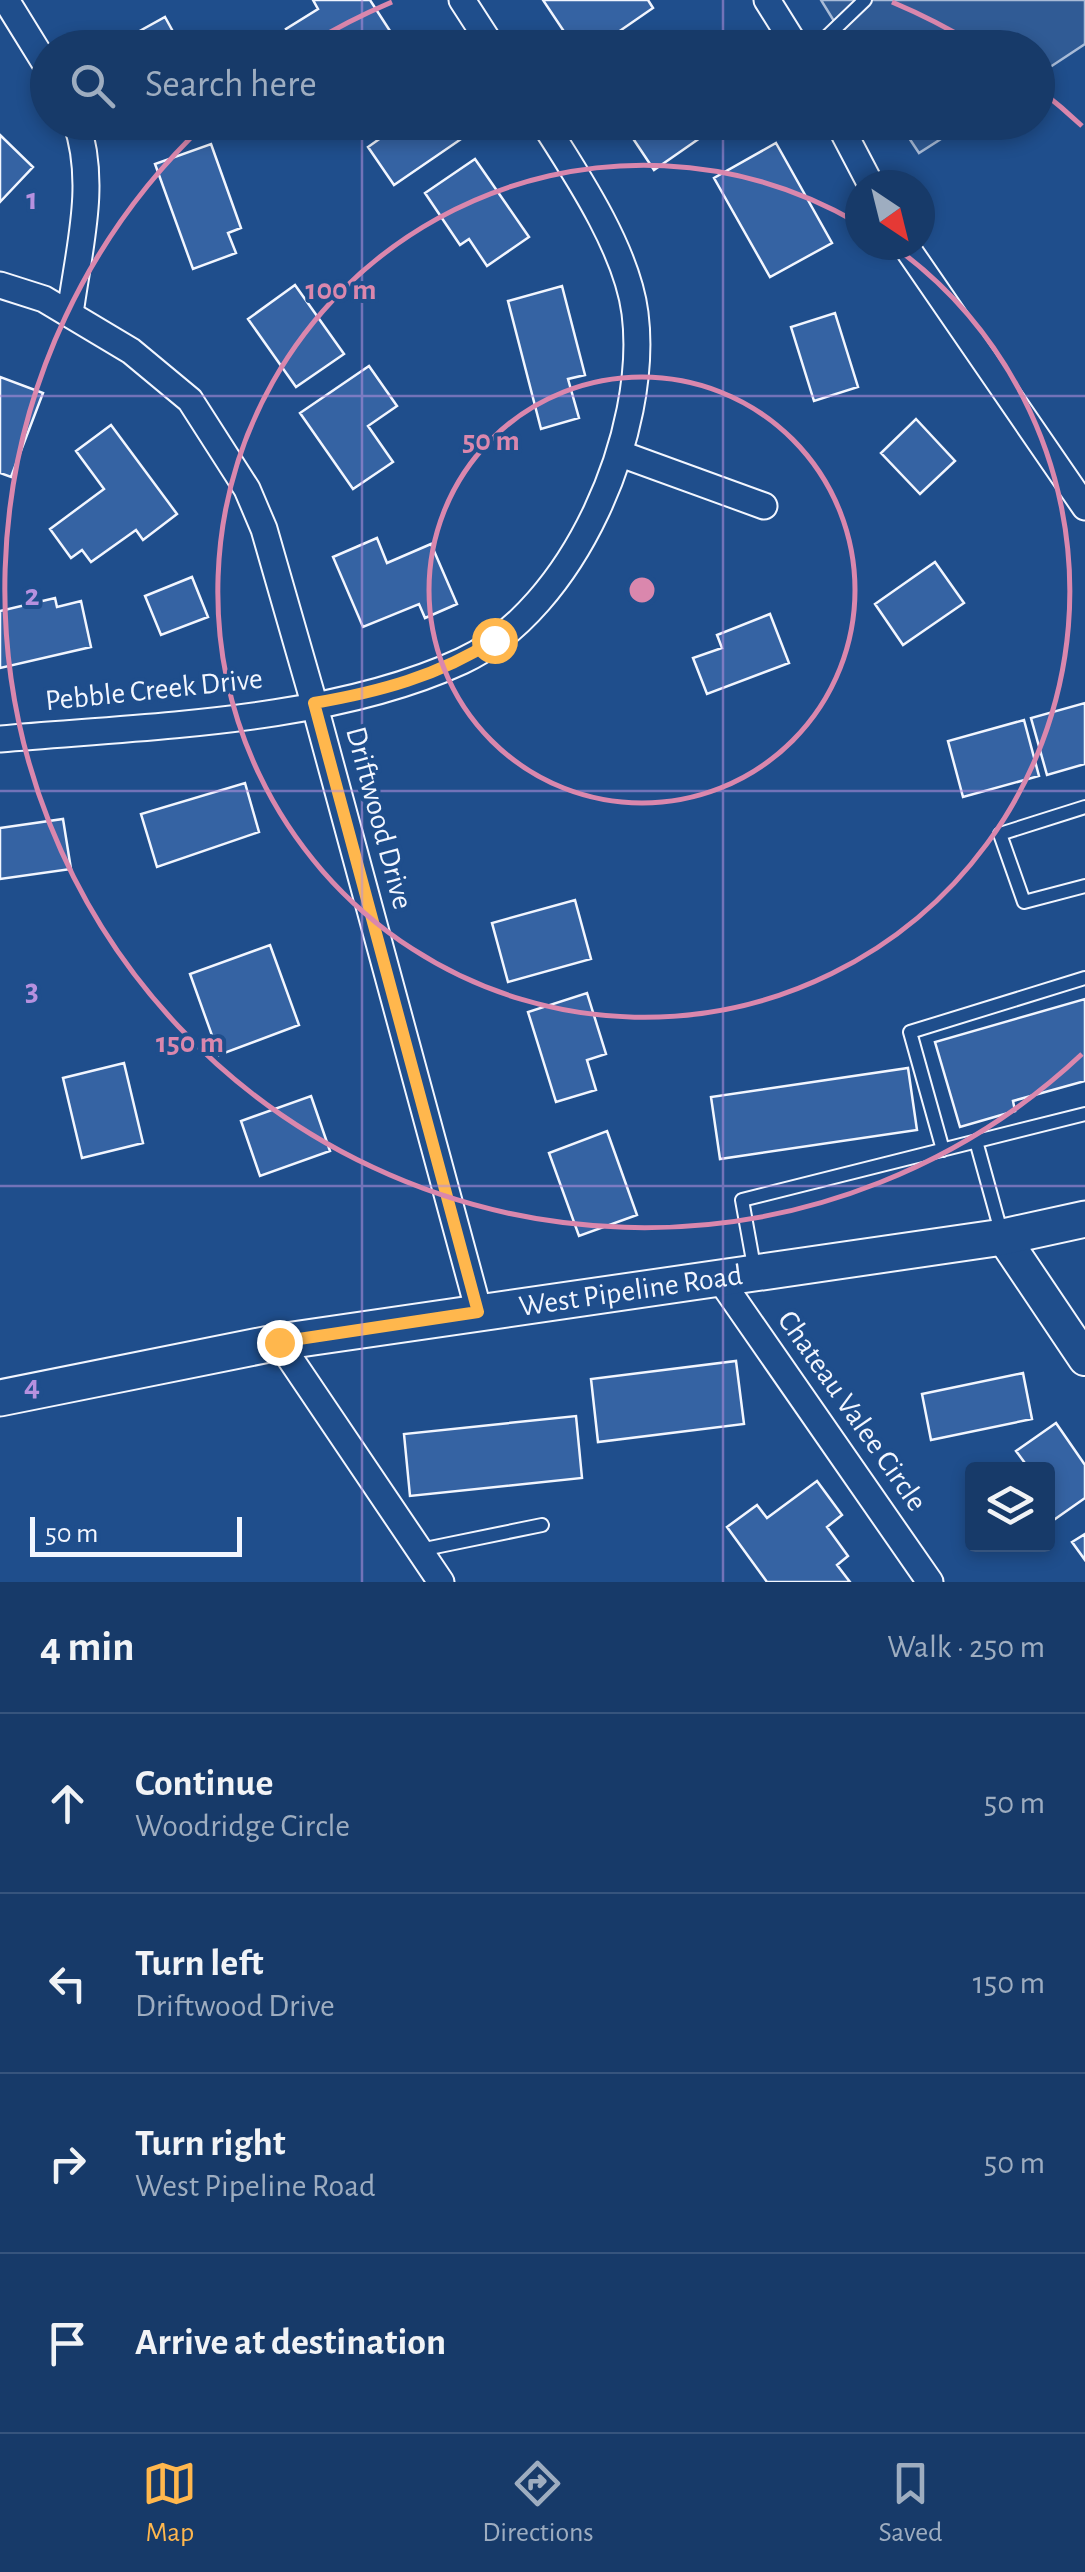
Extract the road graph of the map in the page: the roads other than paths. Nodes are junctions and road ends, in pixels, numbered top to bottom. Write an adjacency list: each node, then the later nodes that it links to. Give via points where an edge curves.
1 (6, 0): 8 (street)
2 (462, 0): 5 (street)
3 (767, 0): 6 (street)
4 (865, 0): 7 (lane)
5 (481, 30)
6 (786, 30)
7 (834, 30)
8 (30, 39)
9 (81, 140): 15 (street, via 86,189)
10 (554, 140): 16 (street, Pebble Creek Drive, via 592,202 629,286 637,354)
11 (847, 140): 12 (street)
12 (863, 170)
13 (915, 260): 18 (street)
14 (0, 285): 15 (street, Driftwood Drive)
15 (70, 314): 19 (street, Driftwood Drive, via 131,351 190,400 247,488)
16 (620, 454): 17 (street); 19 (street, Pebble Creek Drive, via 579,549 494,640 463,660 372,693)
17 (764, 506)
18 (1085, 507)
19 (314, 703): 20 (street, Pebble Creek Drive, via 214,720); 31 (street, Driftwood Drive)
20 (0, 739)
21 (1085, 807): 22 (lane, via 1000,834 1024,902)
22 (1085, 886)
23 (1085, 978): 26 (lane, via 910,1032)
24 (1085, 1114): 25 (lane)
25 (976, 1142): 26 (lane); 28 (lane)
26 (944, 1150): 29 (lane, via 742,1200)
27 (1085, 1219): 28 (main road, West Pipeline Road)
28 (1003, 1237): 29 (main road, West Pipeline Road); 33 (street)
29 (754, 1272): 30 (main road, West Pipeline Road)
30 (720, 1278): 31 (main road, West Pipeline Road); 38 (street, Chateau Valee Circle)
31 (478, 1312): 32 (main road, West Pipeline Road)
32 (279, 1342): 34 (main road, West Pipeline Road); 36 (street)
33 (1085, 1359)
34 (0, 1398)
35 (542, 1525): 36 (lane)
36 (420, 1550): 37 (street)
37 (441, 1582)
38 (930, 1582)

